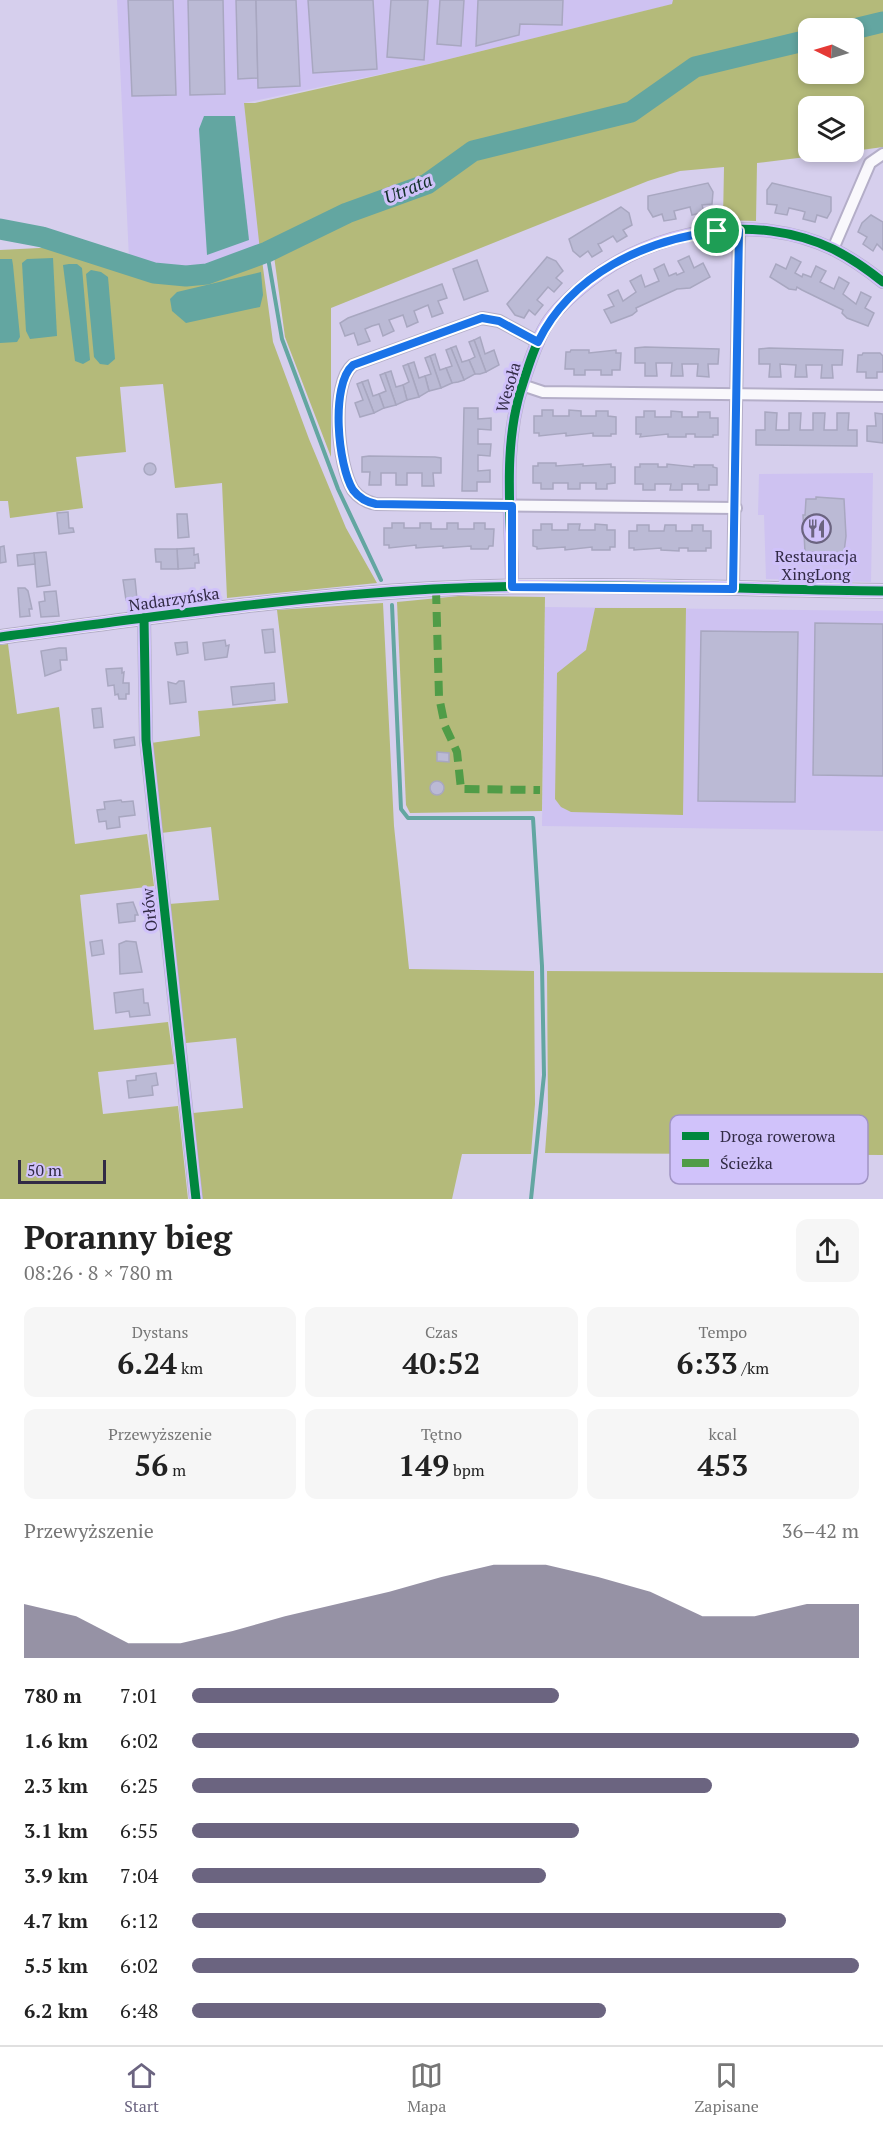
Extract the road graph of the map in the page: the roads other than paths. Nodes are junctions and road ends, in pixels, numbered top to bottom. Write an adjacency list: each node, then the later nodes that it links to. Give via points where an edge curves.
1 (883, 154): 3 (street, via 870,163)
2 (739, 231): 3 (street, Wesoła, via 782,234); 5 (street, Wesoła, via 699,233 657,242 603,269 571,296 547,323); 7 (street)
3 (833, 249): 4 (street, Wesoła)
4 (883, 282)
5 (538, 342): 6 (street, Wesoła); 9 (street, via 499,321 482,318 353,365 341,383 343,458 352,489 360,498 376,504)
6 (522, 385): 7 (street, Wesoła, via 538,392); 9 (street, Wesoła, via 511,438)
7 (738, 393): 8 (street, Wesoła); 10 (street)
8 (883, 396)
9 (512, 506): 10 (street); 11 (street, Wesoła)
10 (736, 508): 12 (street)
11 (512, 587): 12 (street); 14 (street, Nadarzyńska, via 353,594)
12 (733, 589): 13 (street)
13 (883, 591)
14 (144, 618): 15 (street, Nadarzyńska); 16 (street, Orłów, via 146,740)
15 (0, 636)
16 (196, 1199)

